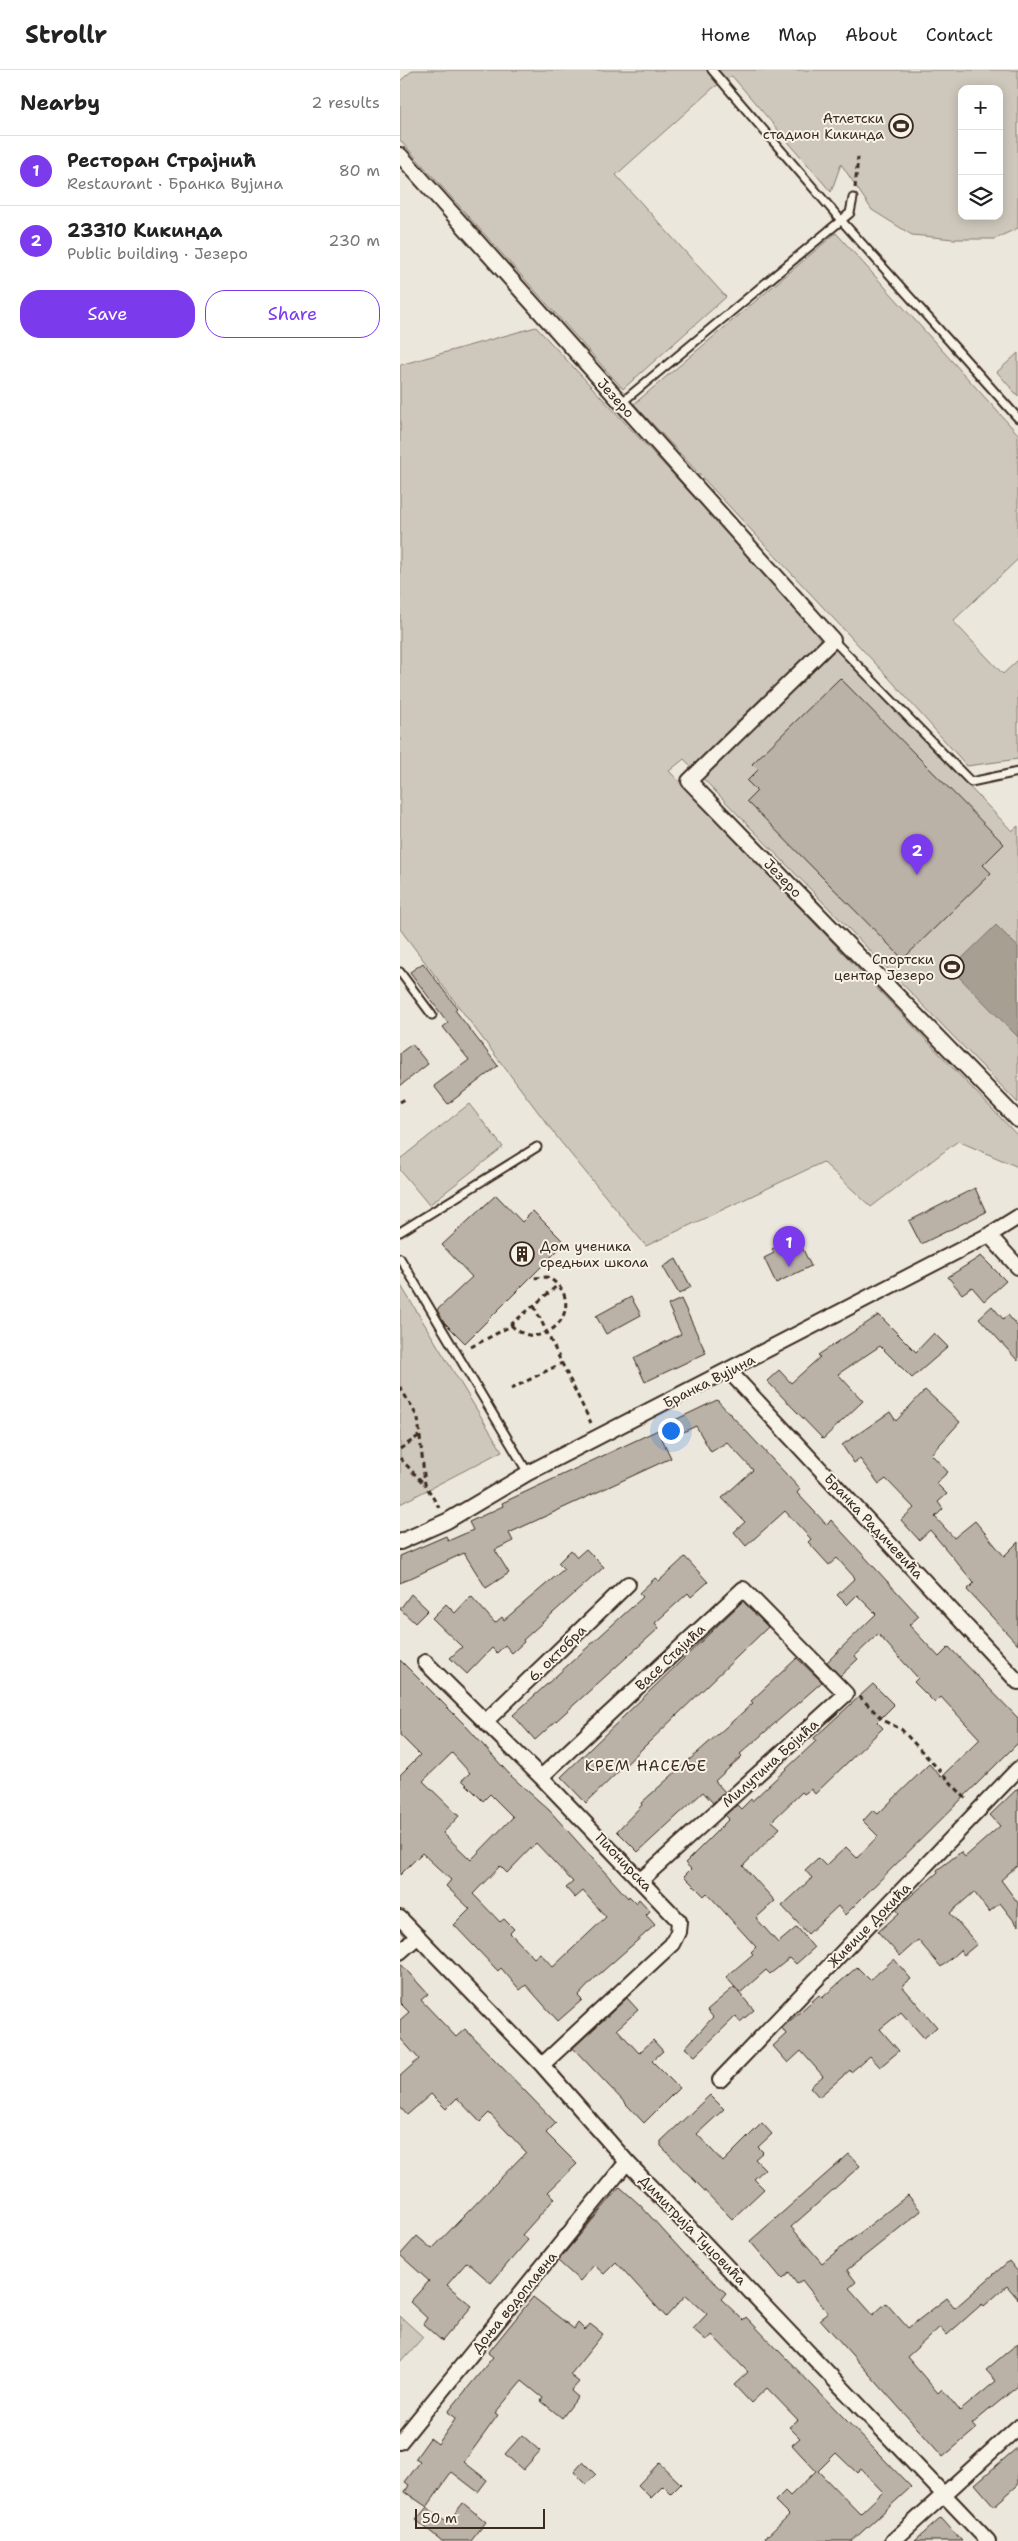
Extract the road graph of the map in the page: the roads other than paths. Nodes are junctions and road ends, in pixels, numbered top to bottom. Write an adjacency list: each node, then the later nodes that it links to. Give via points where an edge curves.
1 (712, 70): 4 (lane)
2 (400, 155): 5 (street, Језеро)
3 (853, 198): 4 (lane, via 850,213)
4 (840, 220): 5 (lane); 6 (lane)
5 (621, 403): 7 (street, Језеро)
6 (1018, 418)
7 (833, 640): 8 (lane, Језеро, via 971,782); 11 (street, Језеро, via 689,781)
8 (1018, 772)
9 (400, 972): 10 (lane)
10 (432, 1015)
11 (1018, 1120)
12 (537, 1147): 14 (lane)
13 (1018, 1217): 15 (street, Бранка Вујина)
14 (400, 1232)
15 (989, 1235): 17 (street); 18 (street, Бранка Вујина)
16 (400, 1258): 19 (lane)
17 (1018, 1267)
18 (729, 1371): 19 (street, Бранка Вујина); 23 (street, Бранка Радичевића)
19 (528, 1473): 20 (street, Бранка Вујина, via 447,1521)
20 (400, 1542)
21 (628, 1584): 25 (street, 6. октобра)
22 (425, 1662): 25 (street, Пионирска)
23 (1018, 1682)
24 (846, 1694): 27 (street, Васе Стајића, via 743,1589); 28 (street, Милутина Бојића)
25 (486, 1721): 27 (street, Пионирска)
26 (1018, 1769): 33 (street, Живице Докића)
27 (541, 1777): 28 (street, Пионирска)
28 (641, 1880): 32 (street, Пионирска, via 678,1921 678,1932 672,1944)
29 (400, 1918): 30 (street, Димитрија Туцовића)
30 (418, 1936): 31 (street); 32 (street, Димитрија Туцовића)
31 (400, 1952)
32 (542, 2065): 34 (street, Димитрија Туцовића)
33 (720, 2080)
34 (628, 2162): 36 (street, Доња водоплавна); 37 (street, Димитрија Туцовића)
35 (1018, 2427): 37 (street)
36 (400, 2442)
37 (944, 2494): 38 (street); 39 (street, Димитрија Туцовића)
38 (893, 2541)
39 (988, 2541)

